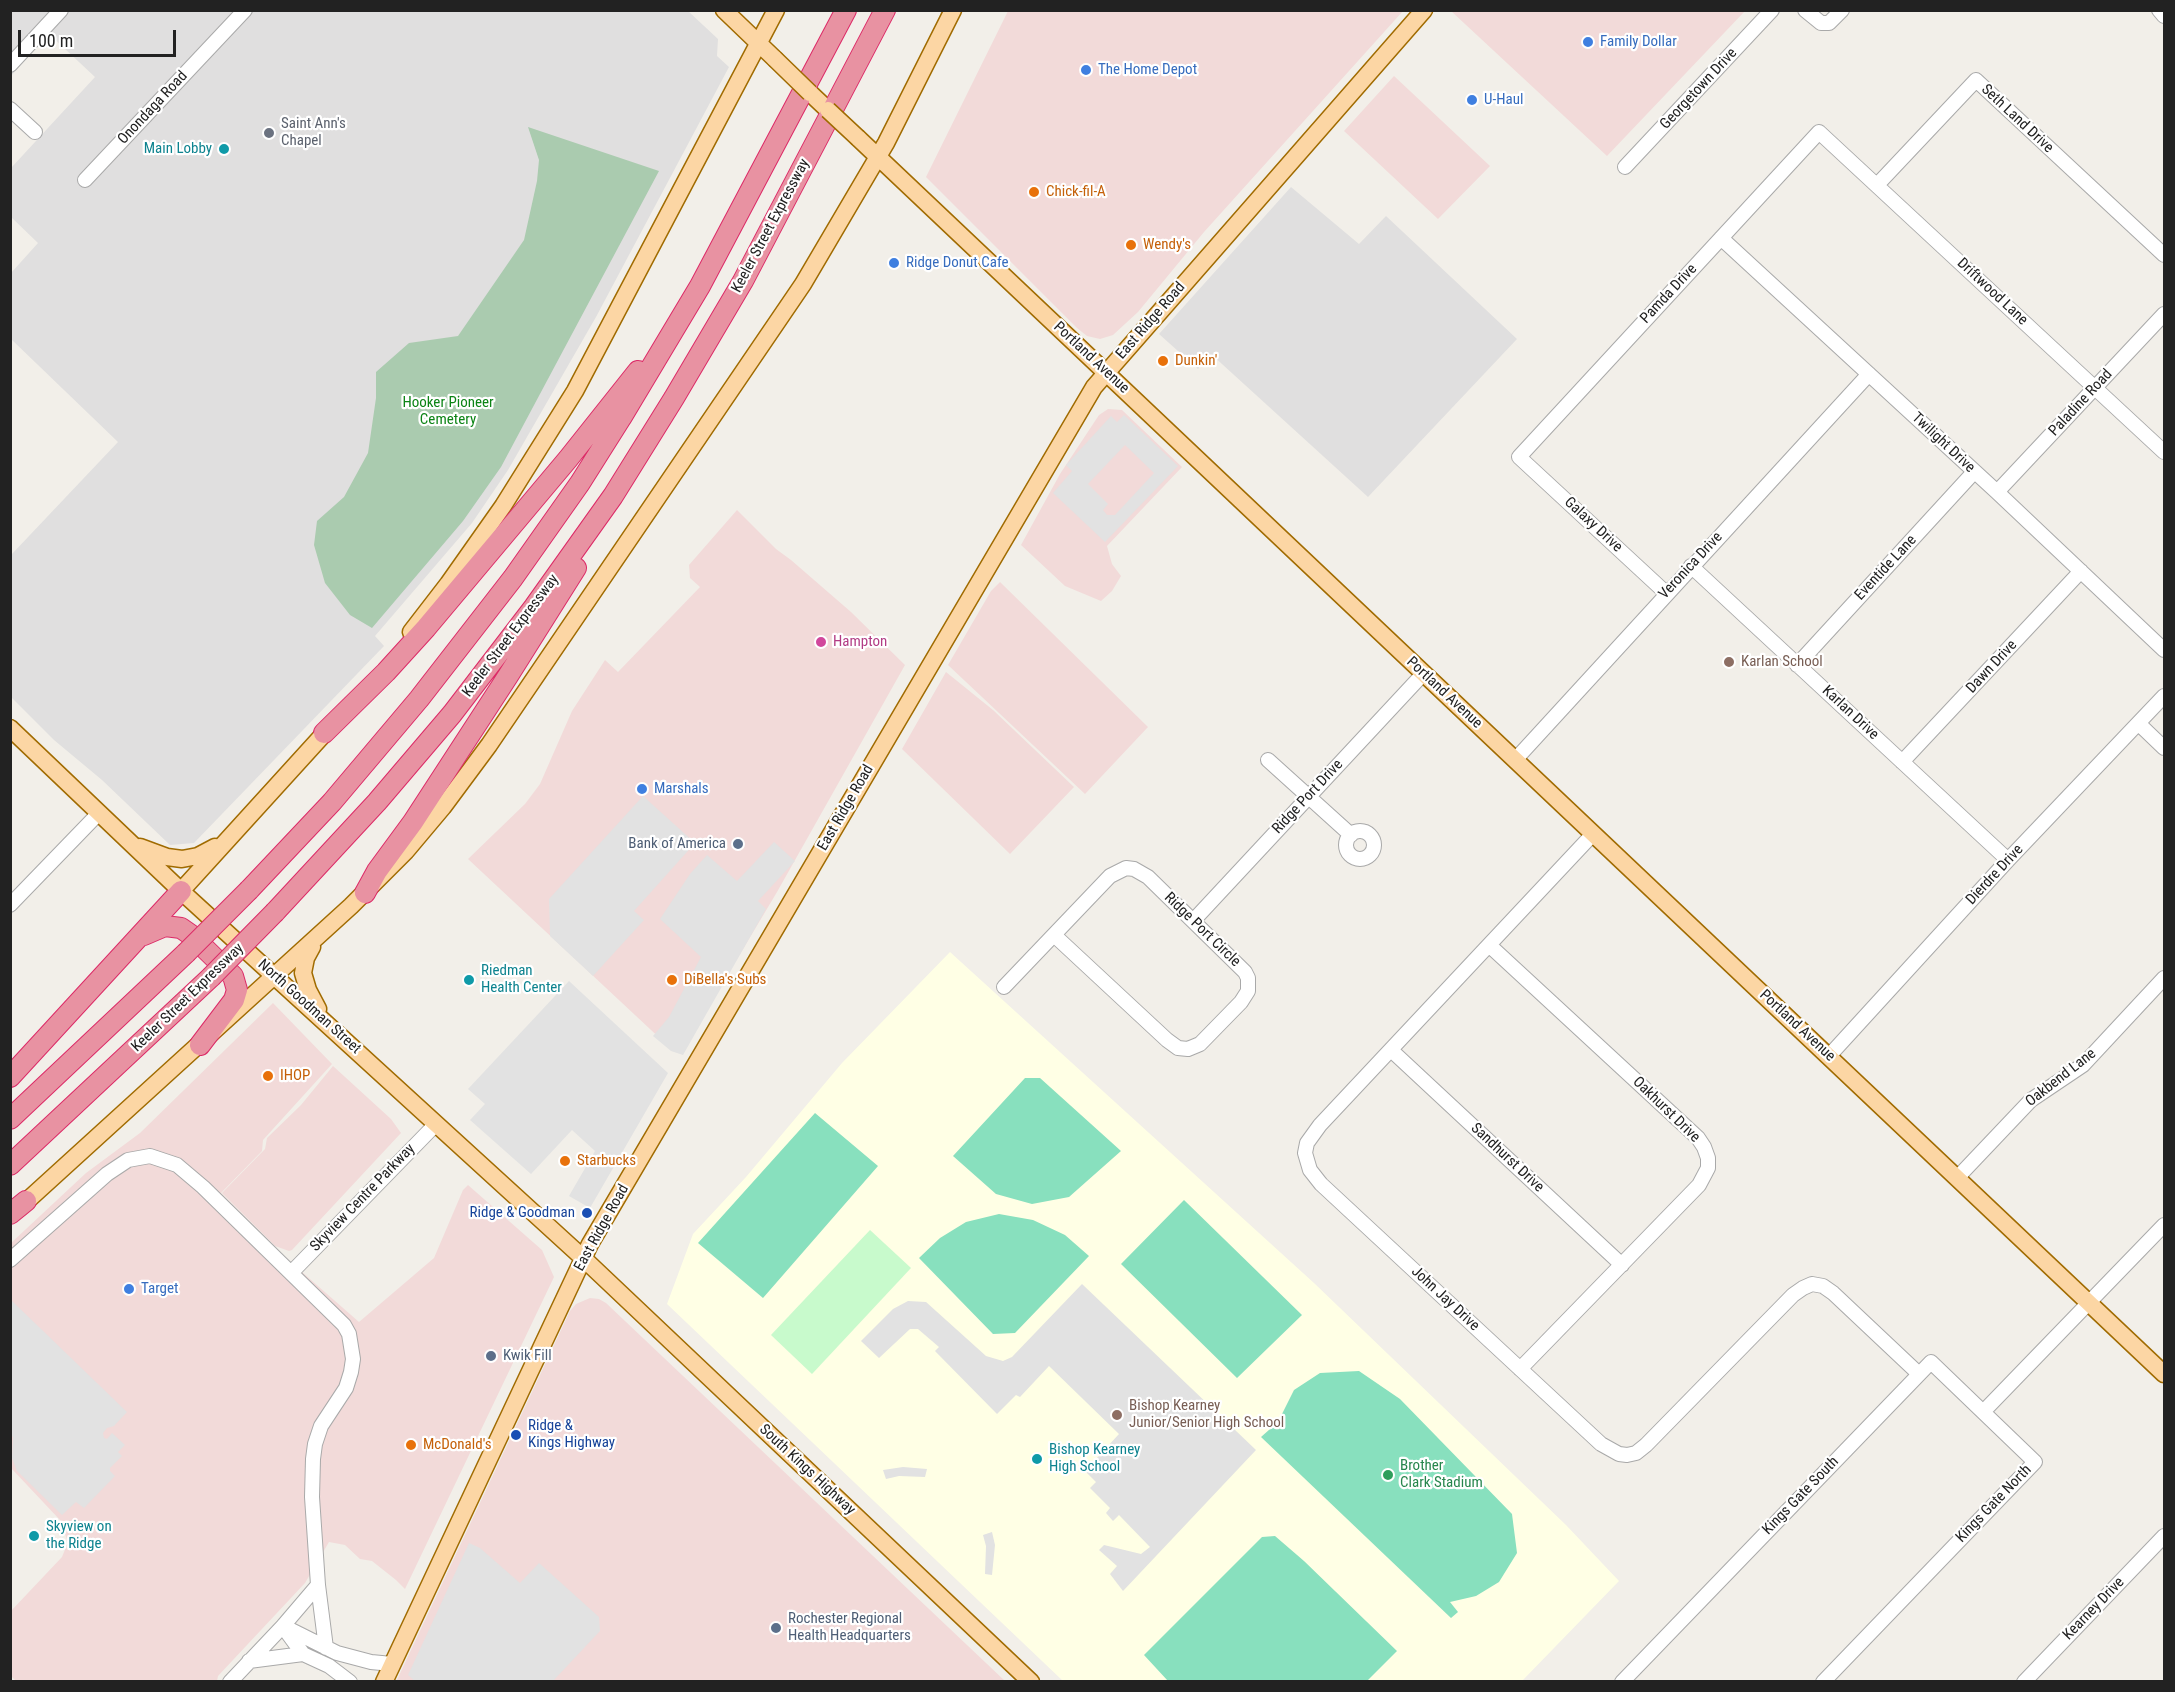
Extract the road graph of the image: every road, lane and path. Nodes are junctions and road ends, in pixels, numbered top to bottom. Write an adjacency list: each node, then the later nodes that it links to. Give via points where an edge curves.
1 (61, 10): 15 (street)
2 (245, 10): 21 (street, Onondaga Road)
3 (724, 10): 14 (main road, Portland Avenue)
4 (776, 10): 14 (main road)
5 (846, 10): 24 (highway)
6 (885, 10): 30 (highway, Keeler Street Expressway, via 747,273)
7 (953, 10): 19 (main road)
8 (1424, 10): 27 (main road, East Ridge Road)
9 (1772, 10): 20 (street, Georgetown Drive)
10 (1804, 10): 11 (street, via 1821,23 1828,23)
11 (1842, 10)
12 (2159, 10): 13 (street)
13 (2164, 16)
14 (759, 43): 19 (main road, Portland Avenue, bridge); 44 (main road, via 608,332 545,441 448,584)
15 (10, 65)
16 (10, 109): 17 (street)
17 (35, 132)
18 (1819, 132): 22 (street, Driftwood Lane); 23 (street, Pamda Drive)
19 (878, 157): 27 (main road, Portland Avenue); 57 (main road, via 788,307 489,745 431,822)
20 (1625, 167)
21 (85, 180)
22 (1877, 185): 25 (street, Seth Land Drive, via 1976,80); 29 (street, Driftwood Lane)
23 (1721, 238): 28 (street, Twilight Drive); 32 (street, Pamda Drive)
24 (719, 252): 44 (highway, via 660,341 568,459 412,644); 72 (highway, bridge, via 574,491 513,578 394,729 319,816 186,954)
25 (2164, 255)
26 (2164, 314): 29 (street, Paladine Road)
27 (1106, 372): 40 (main road, Portland Avenue); 79 (main road, East Ridge Road, via 1038,480)
28 (1869, 374): 33 (street, Twilight Drive); 35 (street, Veronica Drive)
29 (2096, 387): 31 (street, Driftwood Lane); 34 (street, Paladine Road)
30 (654, 431): 57 (highway, via 551,609); 74 (highway, Keeler Street Expressway, bridge, via 591,528 470,691 377,802 211,977)
31 (2164, 452)
32 (1519, 457): 37 (street, Galaxy Drive)
33 (1974, 472): 34 (street, Twilight Drive); 39 (street, Eventide Lane)
34 (1997, 492): 36 (street, Twilight Drive)
35 (1691, 566): 37 (street, Veronica Drive); 39 (street, Karlan Drive)
36 (2081, 571): 38 (street, Twilight Drive); 48 (street, Dawn Drive)
37 (1666, 593): 47 (street, Veronica Drive)
38 (2164, 650)
39 (1797, 664): 48 (street, Karlan Drive)
40 (1424, 674): 47 (main road, Portland Avenue); 49 (street, Ridge Port Drive)
41 (2164, 696): 42 (street, Dierdre Drive)
42 (2139, 724): 45 (street); 55 (street, Dierdre Drive)
43 (10, 728): 50 (main road, North Goodman Street)
44 (324, 733): 53 (main road)
45 (2164, 748)
46 (1268, 760): 49 (street)
47 (1515, 760): 51 (main road, Portland Avenue)
48 (1902, 762): 55 (street, Karlan Drive)
49 (1308, 796): 52 (street); 59 (street, Ridge Port Drive)
50 (99, 813): 54 (main road, North Goodman Street); 58 (street)
51 (1593, 834): 63 (street, John Jay Drive); 70 (main road, Portland Avenue)
52 (1351, 835)
53 (231, 836): 54 (main road, via 207,852 186,859 160,855); 56 (main road)
54 (127, 841): 56 (main road, North Goodman Street)
55 (2008, 860): 70 (street, Dierdre Drive)
56 (181, 891): 62 (highway); 64 (main road, North Goodman Street)
57 (365, 893): 60 (main road)
58 (10, 905)
59 (1193, 921): 61 (street, Ridge Port Circle, via 1142,872 1126,868 1110,876); 61 (street, Ridge Port Circle, via 1245,972 1249,985 1241,1002 1200,1044 1188,1049 1178,1048 1167,1040)
60 (320, 935): 64 (main road); 67 (main road, via 308,953 303,973 310,995)
61 (1054, 935): 66 (street)
62 (132, 944): 68 (highway, via 156,928 177,927 232,973 237,986 234,1000); 71 (highway)
63 (1489, 945): 69 (street, John Jay Drive); 81 (street, Oakhurst Drive, via 1704,1147 1708,1168 1699,1185)
64 (276, 977): 67 (main road, North Goodman Street); 68 (main road)
65 (2164, 978): 75 (street, Oakbend Lane, via 2084,1065 2031,1100)
66 (1004, 987)
67 (329, 1025): 73 (main road, North Goodman Street)
68 (200, 1045): 76 (main road)
69 (1391, 1050): 81 (street, Sandhurst Drive); 84 (street, John Jay Drive, via 1312,1135 1307,1143 1306,1162 1322,1184)
70 (1829, 1056): 75 (main road, Portland Avenue)
71 (10, 1077)
72 (10, 1119)
73 (436, 1124): 79 (main road, North Goodman Street); 82 (street, Skyview Centre Parkway)
74 (10, 1165)
75 (1957, 1178): 83 (main road, Portland Avenue)
76 (26, 1201): 77 (highway)
77 (10, 1215)
78 (2164, 1225): 83 (street)
79 (583, 1258): 94 (main road, East Ridge Road); 98 (main road, South Kings Highway)
80 (10, 1260): 82 (street, via 114,1168 128,1160 150,1156 177,1165 187,1173)
81 (1622, 1265): 84 (street, Oakhurst Drive)
82 (291, 1273): 89 (street, via 344,1325 352,1347 346,1388 321,1426 315,1445 311,1479)
83 (2090, 1304): 86 (main road, Portland Avenue); 87 (street)
84 (1520, 1369): 85 (street, John Jay Drive, via 1611,1451 1636,1453 1793,1295 1812,1284 1833,1293)
85 (1919, 1374): 87 (street, via 1931,1362); 99 (street, Kings Gate South)
86 (2164, 1374)
87 (1983, 1412): 100 (street, Kings Gate North, via 2035,1462)
88 (2164, 1536): 101 (street, Kearney Drive)
89 (318, 1585): 90 (street); 91 (street)
90 (283, 1626): 91 (street); 92 (street); 93 (street)
91 (326, 1648): 94 (street, via 371,1662)
92 (303, 1654): 93 (street); 96 (street)
93 (249, 1661): 95 (street)
94 (392, 1664): 97 (main road, East Ridge Road)
95 (230, 1682)
96 (350, 1682)
97 (384, 1682)
98 (1030, 1682)
99 (1622, 1682)
100 (1823, 1682)
101 (2024, 1682)

